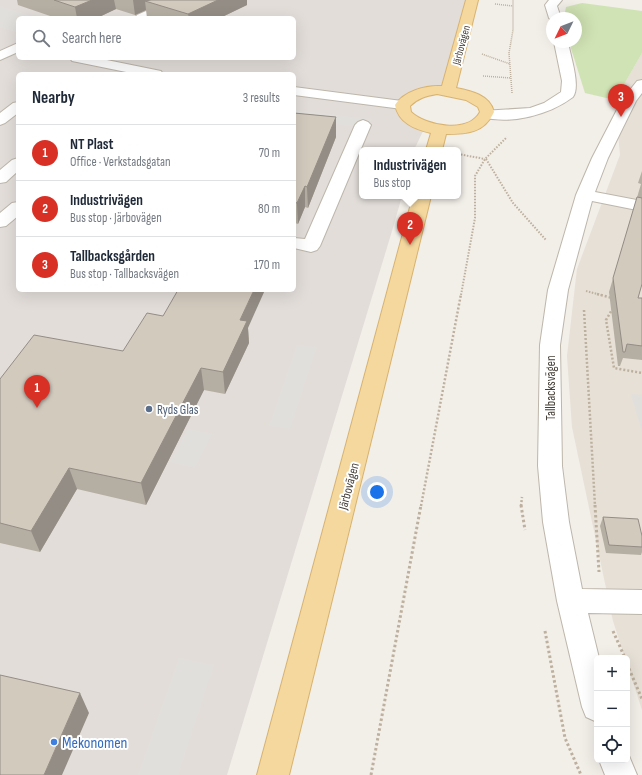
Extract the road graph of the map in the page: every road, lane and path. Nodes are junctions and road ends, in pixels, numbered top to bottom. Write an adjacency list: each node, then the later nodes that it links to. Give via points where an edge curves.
1 (181, 0): 8 (street)
2 (472, 0): 15 (main road, Järbovägen)
3 (513, 0): 6 (path)
4 (556, 0): 7 (street, via 551,5)
5 (493, 4): 6 (path)
6 (513, 6): 20 (path, via 510,53)
7 (553, 12)
8 (145, 16)
9 (16, 48): 11 (street)
10 (562, 48): 20 (street, via 569,81 568,94 546,109)
11 (0, 56)
12 (87, 60): 13 (street)
13 (146, 72)
14 (296, 91): 17 (street)
15 (448, 91): 17 (main road, via 437,90 418,94); 19 (main road, via 468,94 486,108)
16 (638, 95): 29 (street, Tallbacksvägen, via 600,158)
17 (402, 105): 23 (main road, via 409,119 425,127)
18 (16, 108): 21 (street)
19 (487, 114): 20 (street); 23 (main road, via 483,121 471,127)
20 (513, 114): 26 (path, via 511,133)
21 (0, 120)
22 (363, 125): 34 (street, via 311,246)
23 (439, 130): 24 (main road)
24 (435, 147)
25 (461, 155): 26 (path)
26 (486, 159): 35 (path, via 513,203 546,241); 50 (path, via 475,176 475,218)
27 (16, 165): 28 (street)
28 (0, 178)
29 (585, 196): 31 (street); 35 (street, Tallbacksvägen)
30 (421, 199): 49 (main road, Järbovägen)
31 (642, 206)
32 (16, 209): 33 (street)
33 (0, 222)
34 (296, 243)
35 (569, 251): 36 (street, Tallbacksvägen)
36 (560, 284): 37 (path); 41 (street, Tallbacksvägen, via 550,345 550,466 556,522)
37 (583, 290): 38 (path); 42 (path)
38 (619, 299)
39 (615, 306): 40 (path, via 606,320 614,368)
40 (642, 373)
41 (572, 601): 42 (street); 46 (street, Tallbacksvägen)
42 (601, 602): 43 (street); 44 (path)
43 (642, 602)
44 (624, 655)
45 (630, 671): 47 (path)
46 (594, 694)
47 (642, 699)
48 (617, 763): 51 (street)
49 (273, 775)
50 (371, 775)
51 (621, 775)

